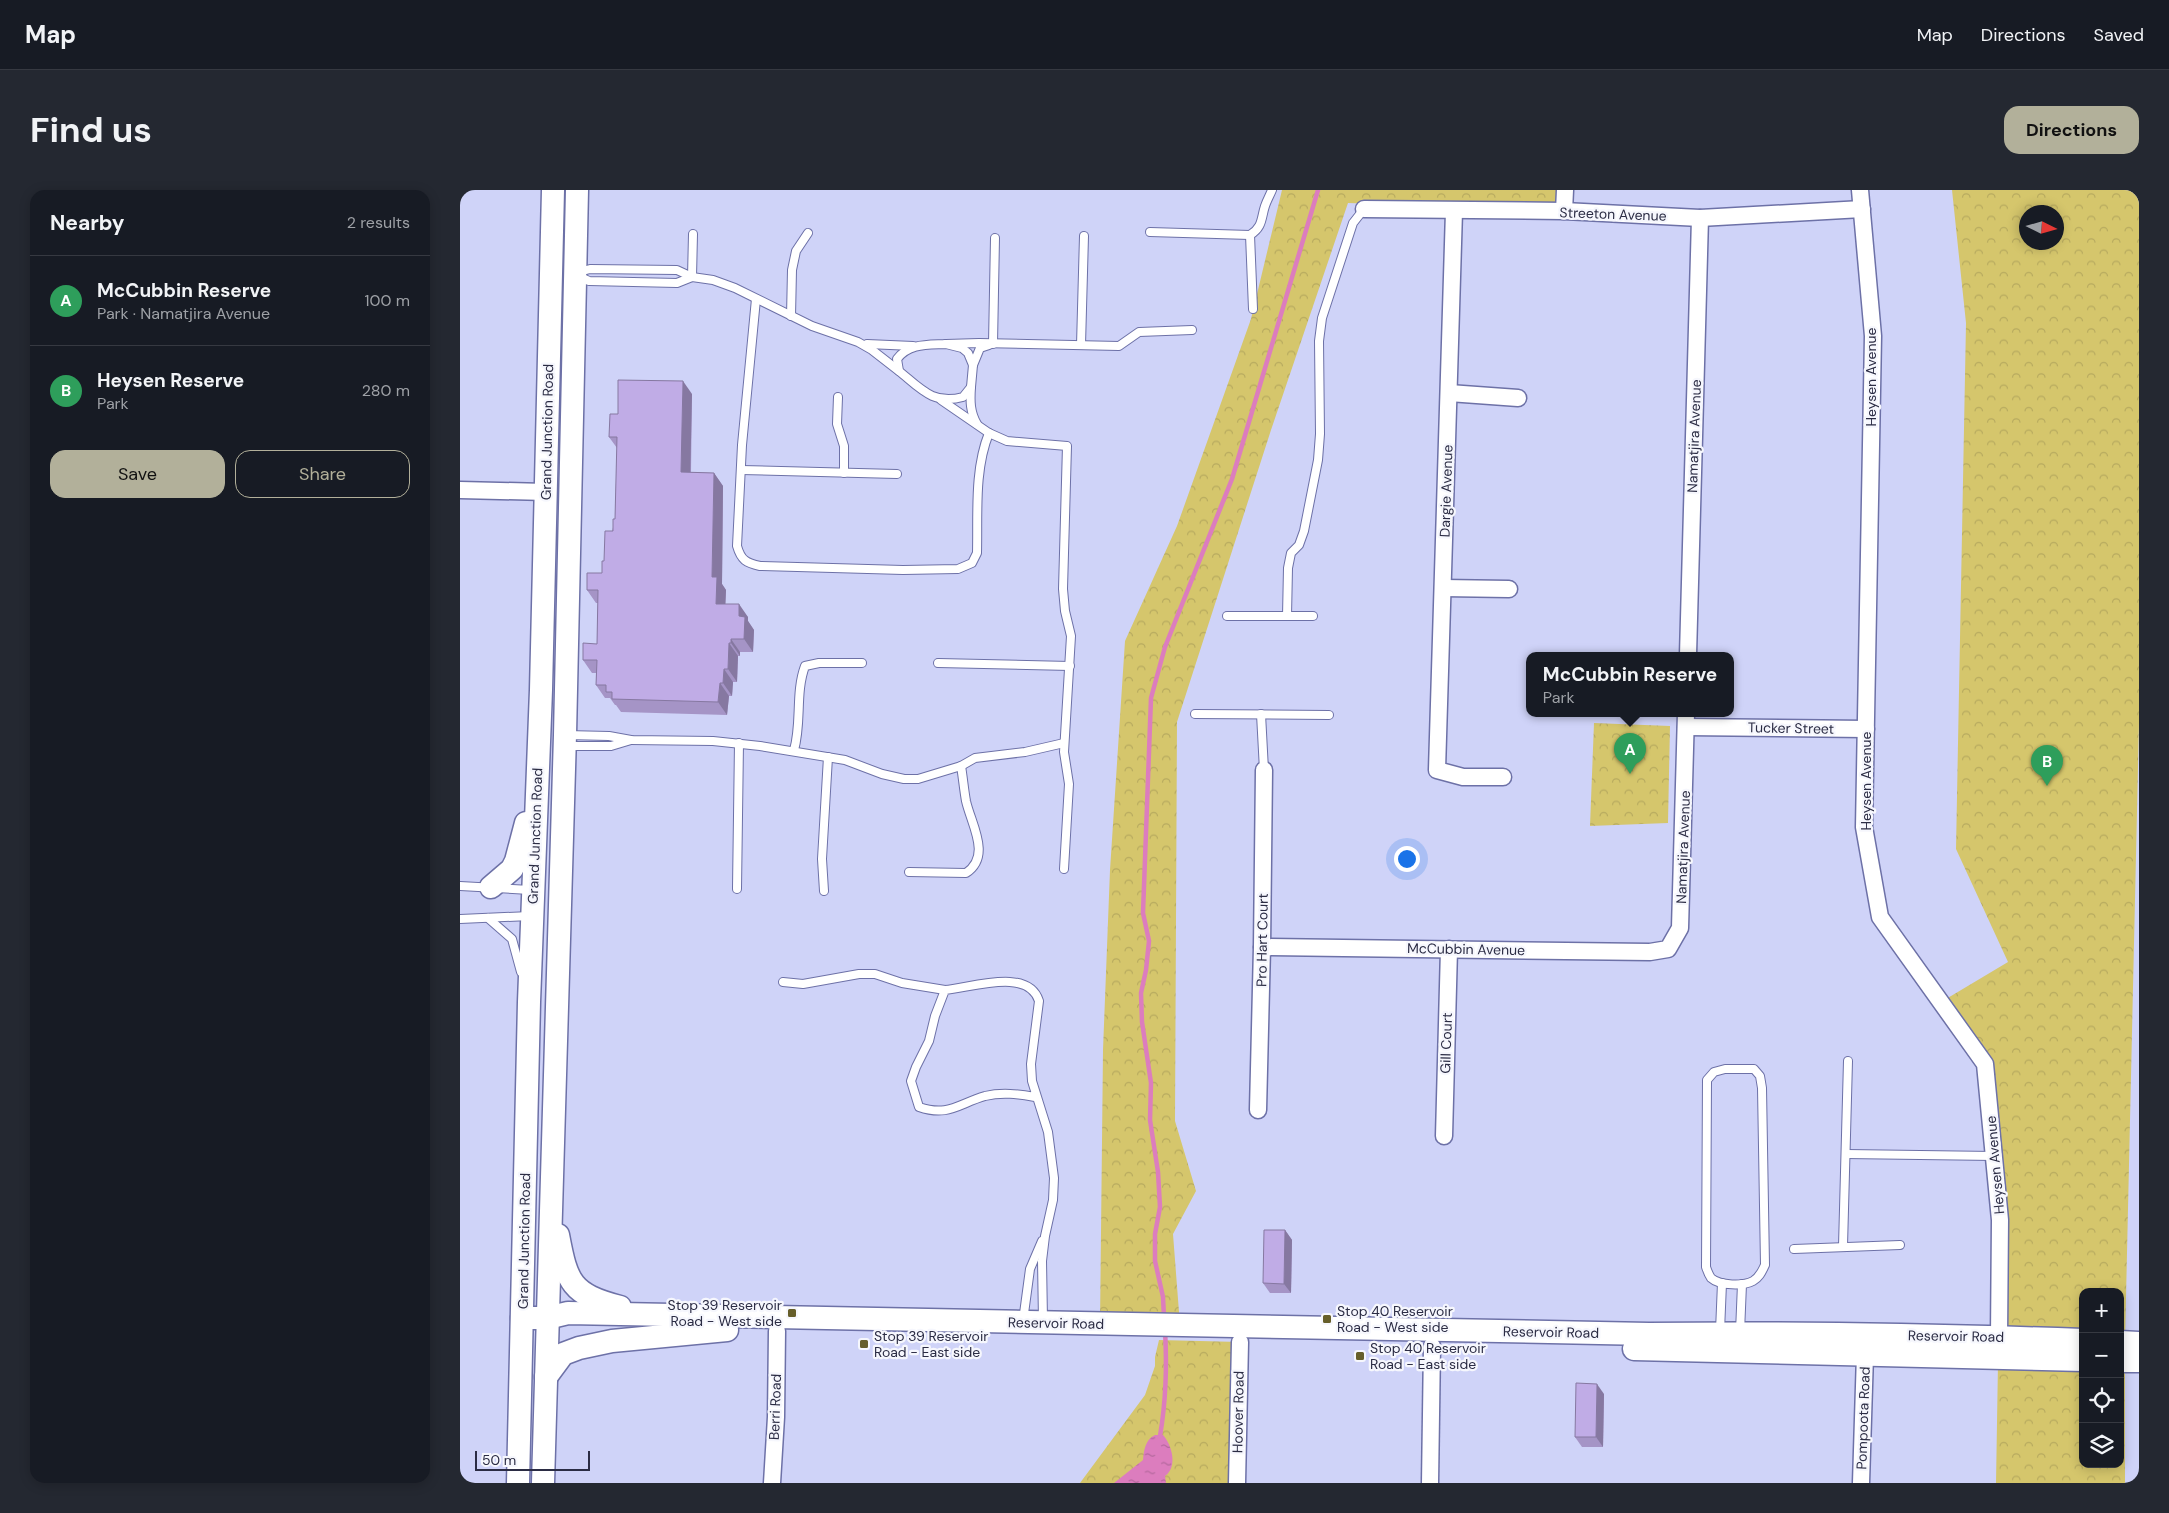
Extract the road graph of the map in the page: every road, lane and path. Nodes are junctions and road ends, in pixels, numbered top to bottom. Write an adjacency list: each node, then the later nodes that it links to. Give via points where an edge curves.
1 (553, 190): 29 (main road, Grand Junction Road)
2 (576, 190): 17 (main road, Grand Junction Road)
3 (1272, 190): 14 (lane, via 1264,207 1262,223)
4 (1565, 190): 8 (street)
5 (1860, 190): 7 (street, Heysen Avenue)
6 (1364, 209): 9 (street, Streeton Avenue); 47 (lane, via 1353,223 1322,318 1318,460 1304,531 1291,554 1288,568)
7 (1862, 209): 10 (street, Streeton Avenue); 57 (street, Heysen Avenue, via 1873,336)
8 (1564, 211): 9 (street, Streeton Avenue); 10 (street, Streeton Avenue)
9 (1454, 212): 32 (street, Dargie Avenue)
10 (1700, 218): 49 (street, Namatjira Avenue)
11 (1150, 232): 14 (lane)
12 (808, 233): 21 (lane, via 796,251 792,270)
13 (693, 234): 18 (lane)
14 (1250, 235): 20 (lane)
15 (1084, 236): 27 (lane)
16 (996, 238): 25 (lane)
17 (574, 274): 18 (lane, via 590,269 678,270); 18 (lane, via 589,281 628,282 677,283); 29 (main road, via 567,278 561,290); 43 (main road, Grand Junction Road)
18 (692, 277): 19 (lane, via 713,280)
19 (756, 299): 21 (lane); 38 (lane)
20 (1252, 309)
21 (791, 316): 23 (lane)
22 (1192, 330): 27 (lane, via 1139,332 1118,346)
23 (858, 342): 26 (lane); 30 (lane)
24 (946, 344): 25 (lane); 26 (lane); 28 (lane, via 962,348)
25 (993, 344): 27 (lane); 28 (lane, via 980,348)
26 (921, 345): 30 (lane, via 902,353 898,360)
27 (1081, 345)
28 (973, 365): 31 (lane)
29 (549, 368): 42 (main road, Grand Junction Road)
30 (899, 371): 35 (lane, via 921,390)
31 (971, 388): 35 (lane, via 964,396); 36 (lane, via 970,405)
32 (1449, 393): 34 (street); 44 (street, Dargie Avenue)
33 (838, 397): 39 (lane, via 837,424 844,446)
34 (1518, 398)
35 (941, 400): 36 (lane)
36 (978, 426): 37 (lane)
37 (990, 433): 38 (lane, via 980,465 977,553 972,563 958,569 760,566 746,562 740,557 737,546); 52 (lane, via 1007,441 1067,446 1064,589 1071,636)
38 (741, 470): 39 (lane)
39 (844, 473): 40 (lane)
40 (897, 474)
41 (460, 490): 42 (street)
42 (546, 492): 43 (main road); 65 (main road, Grand Junction Road)
43 (571, 492): 58 (main road, Grand Junction Road)
44 (1443, 588): 45 (street); 66 (street, Dargie Avenue, via 1438,770 1463,777)
45 (1509, 590)
46 (1227, 616): 47 (lane)
47 (1287, 616): 48 (lane)
48 (1313, 616)
49 (1688, 652)
50 (862, 663): 61 (lane, via 805,666 800,679 798,737)
51 (938, 663): 52 (lane)
52 (1070, 666): 60 (lane)
53 (1195, 714): 54 (lane)
54 (1261, 714): 55 (lane); 64 (lane)
55 (1329, 715)
56 (1686, 720): 57 (street, Tucker Street); 81 (street, Namatjira Avenue, via 1680,928)
57 (1866, 729): 90 (street, Heysen Avenue, via 1864,826 1880,918 1985,1064)
58 (564, 740): 59 (lane, via 609,736 631,740); 73 (main road, Grand Junction Road)
59 (739, 743): 61 (lane); 71 (lane)
60 (1064, 743): 63 (lane, via 975,758); 67 (lane, via 1069,784)
61 (794, 750): 62 (lane)
62 (828, 757): 63 (lane, via 904,779 918,779); 74 (lane, via 822,859)
63 (961, 766): 68 (lane, via 966,801 977,836 977,861 966,873)
64 (1264, 770): 79 (street, Pro Hart Court)
65 (538, 777): 70 (main road, via 516,861 506,876); 72 (main road, Grand Junction Road)
66 (1503, 777)
67 (1064, 869)
68 (909, 872)
69 (460, 886): 70 (lane)
70 (491, 887): 72 (lane)
71 (737, 889)
72 (533, 890): 73 (main road); 75 (main road, Grand Junction Road)
73 (560, 891): 76 (main road, Grand Junction Road)
74 (824, 891)
75 (532, 916): 76 (main road); 77 (lane); 84 (main road, Grand Junction Road)
76 (559, 916): 91 (main road, Grand Junction Road)
77 (488, 918): 78 (lane); 84 (lane, via 512,939)
78 (460, 919)
79 (1262, 946): 80 (street, McCubbin Avenue); 87 (street, Pro Hart Court)
80 (1449, 949): 81 (street, McCubbin Avenue, via 1650,952); 88 (street, Gill Court)
81 (1668, 949)
82 (783, 982): 83 (lane, via 803,984 875,974 902,983)
83 (945, 990): 86 (lane, via 1012,982 1023,983 1037,995 1039,1001 1031,1064); 86 (lane, via 929,1041 911,1082 919,1107 944,1112 997,1094)
84 (529, 1002): 99 (main road, Grand Junction Road)
85 (1848, 1061): 89 (lane)
86 (1035, 1096): 92 (lane, via 1048,1132 1054,1178)
87 (1258, 1110)
88 (1444, 1136)
89 (1846, 1154): 90 (lane); 94 (lane)
90 (1994, 1156): 112 (street, Heysen Avenue, via 2000,1220)
91 (550, 1194): 98 (main road, via 562,1256 574,1286 593,1298); 100 (main road, Grand Junction Road)
92 (1045, 1236): 101 (lane, via 1042,1307); 101 (lane, via 1030,1269 1027,1304)
93 (1900, 1245): 94 (lane)
94 (1843, 1246): 95 (lane)
95 (1794, 1248)
96 (1722, 1283): 97 (lane); 97 (lane, via 1712,1278 1706,1267 1707,1080 1714,1072 1724,1069 1754,1069 1760,1076 1762,1088 1765,1265 1752,1282); 105 (lane)
97 (1742, 1284): 105 (lane)
98 (646, 1315): 100 (main road, Reservoir Road, via 568,1313); 102 (main road, Reservoir Road)
99 (522, 1318): 100 (main road); 118 (main road, Grand Junction Road)
100 (547, 1318): 103 (main road, Reservoir Road, via 567,1326); 117 (main road, Grand Junction Road)
101 (1033, 1323): 102 (main road, Reservoir Road); 104 (main road, Reservoir Road)
102 (778, 1324): 103 (main road, Reservoir Road); 104 (main road, Reservoir Road); 120 (street, Berri Road)
103 (727, 1330): 117 (main road, via 612,1341 579,1348 563,1354)
104 (1138, 1332): 106 (main road, Reservoir Road)
105 (1730, 1333): 107 (main road, Reservoir Road); 111 (main road, Reservoir Road)
106 (1240, 1334): 107 (main road, Reservoir Road); 121 (street, Hoover Road)
107 (1433, 1338): 111 (main road, Reservoir Road); 122 (street)
108 (2079, 1341): 113 (main road, Reservoir Road)
109 (2124, 1342): 110 (main road)
110 (2139, 1343)
111 (1866, 1344): 112 (main road, Reservoir Road); 123 (street, Pompoota Road)
112 (1998, 1347): 113 (main road, Reservoir Road)
113 (2044, 1349): 114 (main road, Reservoir Road)
114 (2079, 1359)
115 (2124, 1361): 116 (main road)
116 (2139, 1361)
117 (546, 1377): 119 (main road, Grand Junction Road)
118 (518, 1483)
119 (543, 1483)
120 (772, 1483)
121 (1237, 1483)
122 (1430, 1483)
123 (1861, 1483)

